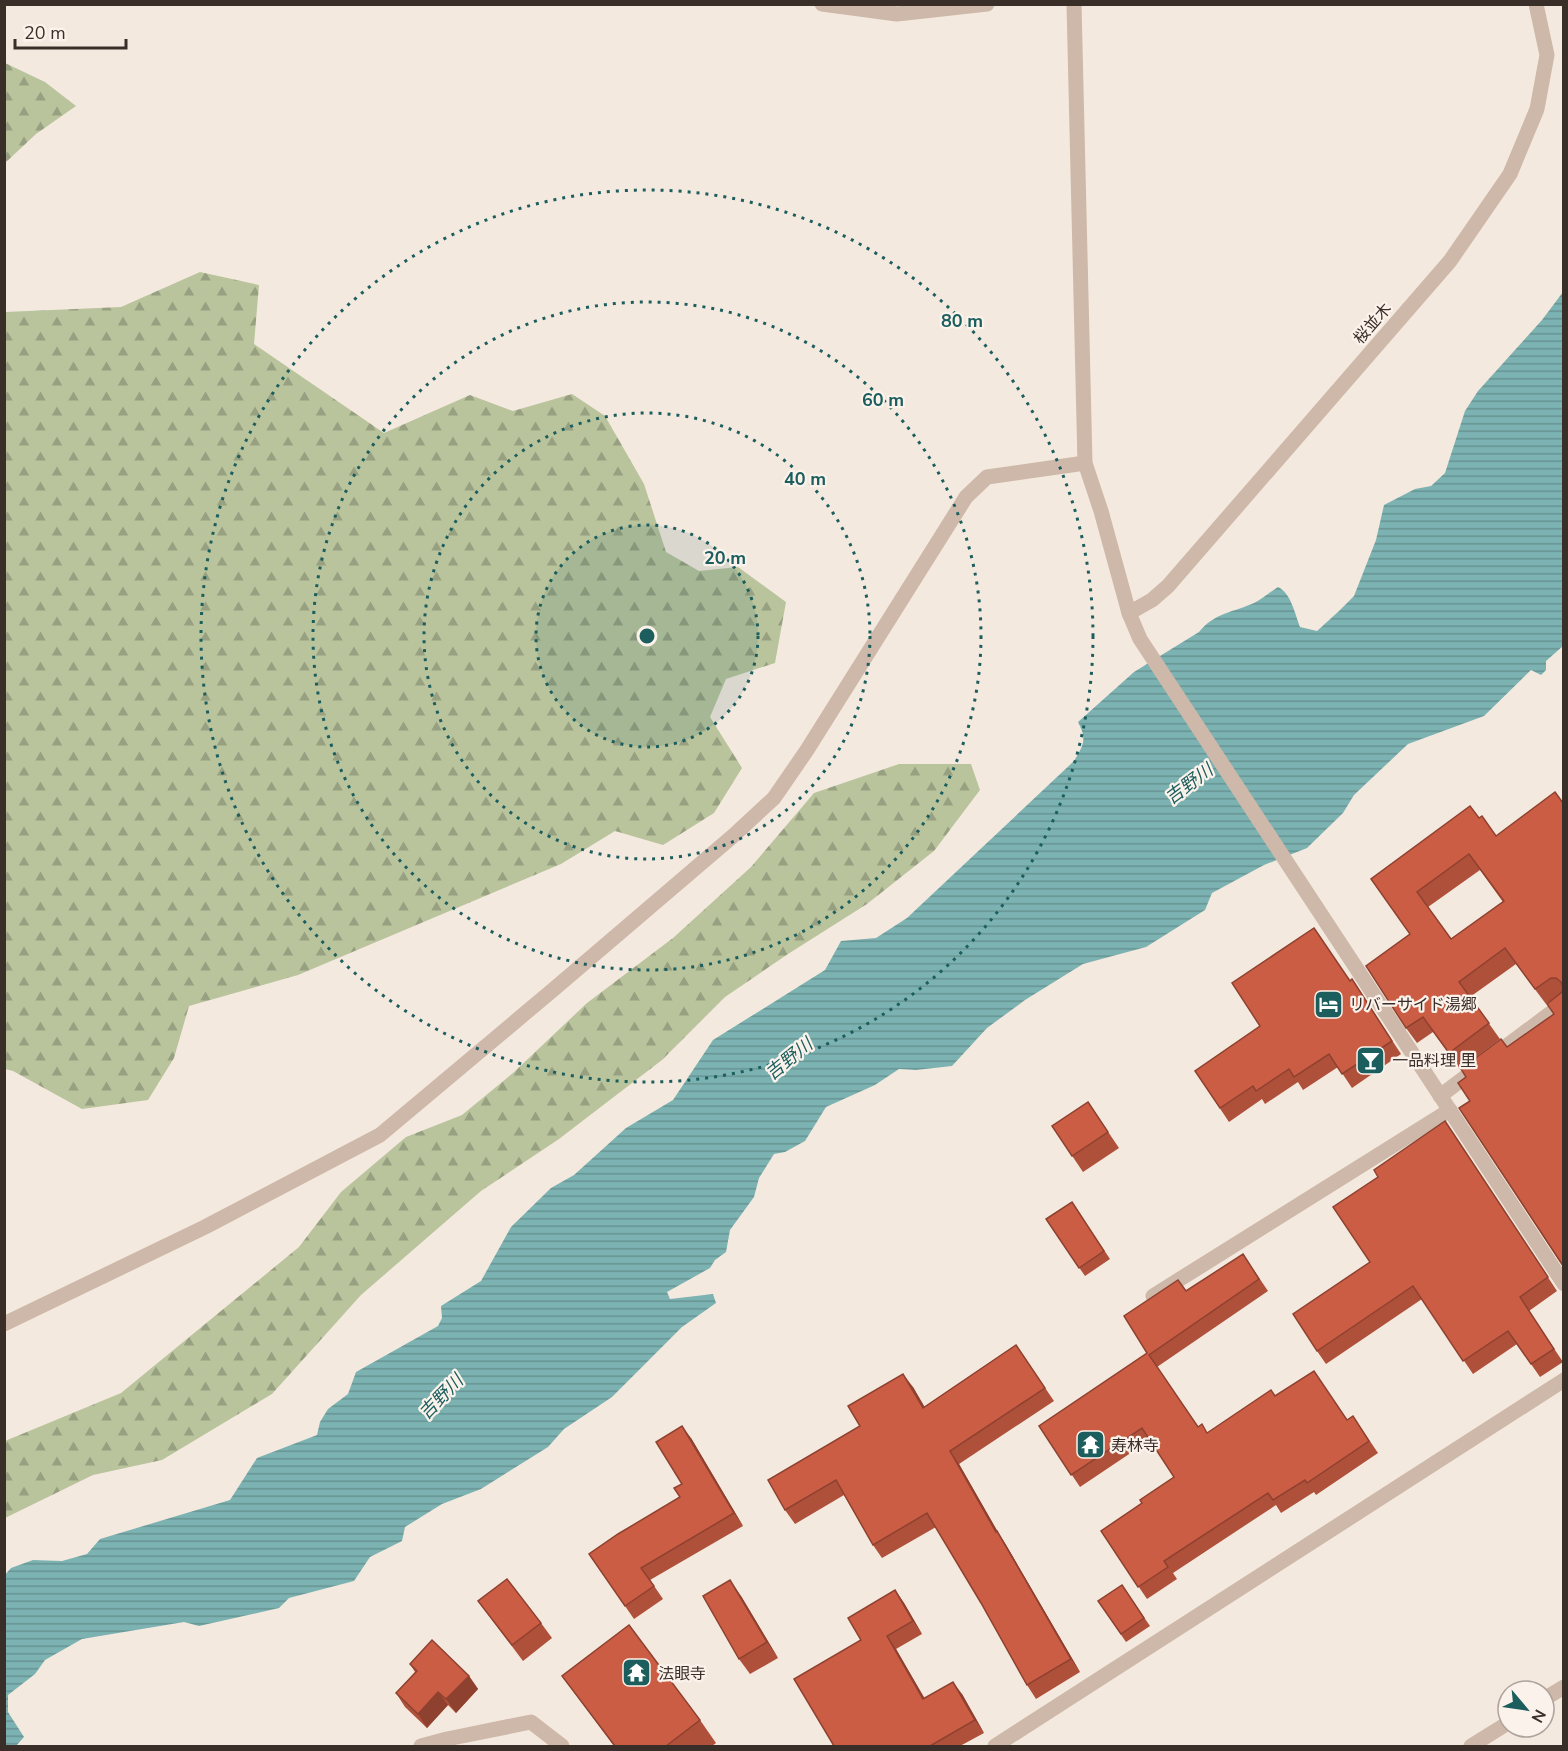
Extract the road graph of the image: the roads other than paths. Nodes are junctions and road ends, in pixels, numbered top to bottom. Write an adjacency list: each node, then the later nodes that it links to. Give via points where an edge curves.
1 (822, 4): 2 (street, via 897,14)
2 (987, 4)
3 (1074, 4): 5 (street)
4 (1536, 4): 6 (street, 桜並木, via 1548,55 1537,109 1510,174 1435,279 1168,586)
5 (1085, 463): 6 (street); 12 (street, via 987,477 966,497 774,798 380,1136 205,1227)
6 (1129, 614): 8 (street, via 1140,639)
7 (1563, 1003): 8 (street)
8 (1440, 1095): 9 (street)
9 (1450, 1110): 10 (street); 11 (street)
10 (1563, 1284)
11 (1154, 1296)
12 (4, 1324)
13 (1563, 1380): 17 (street)
14 (1496, 1730): 18 (street)
15 (421, 1746): 16 (street, via 531,1722)
16 (562, 1746)
17 (995, 1746)
18 (1471, 1746)

